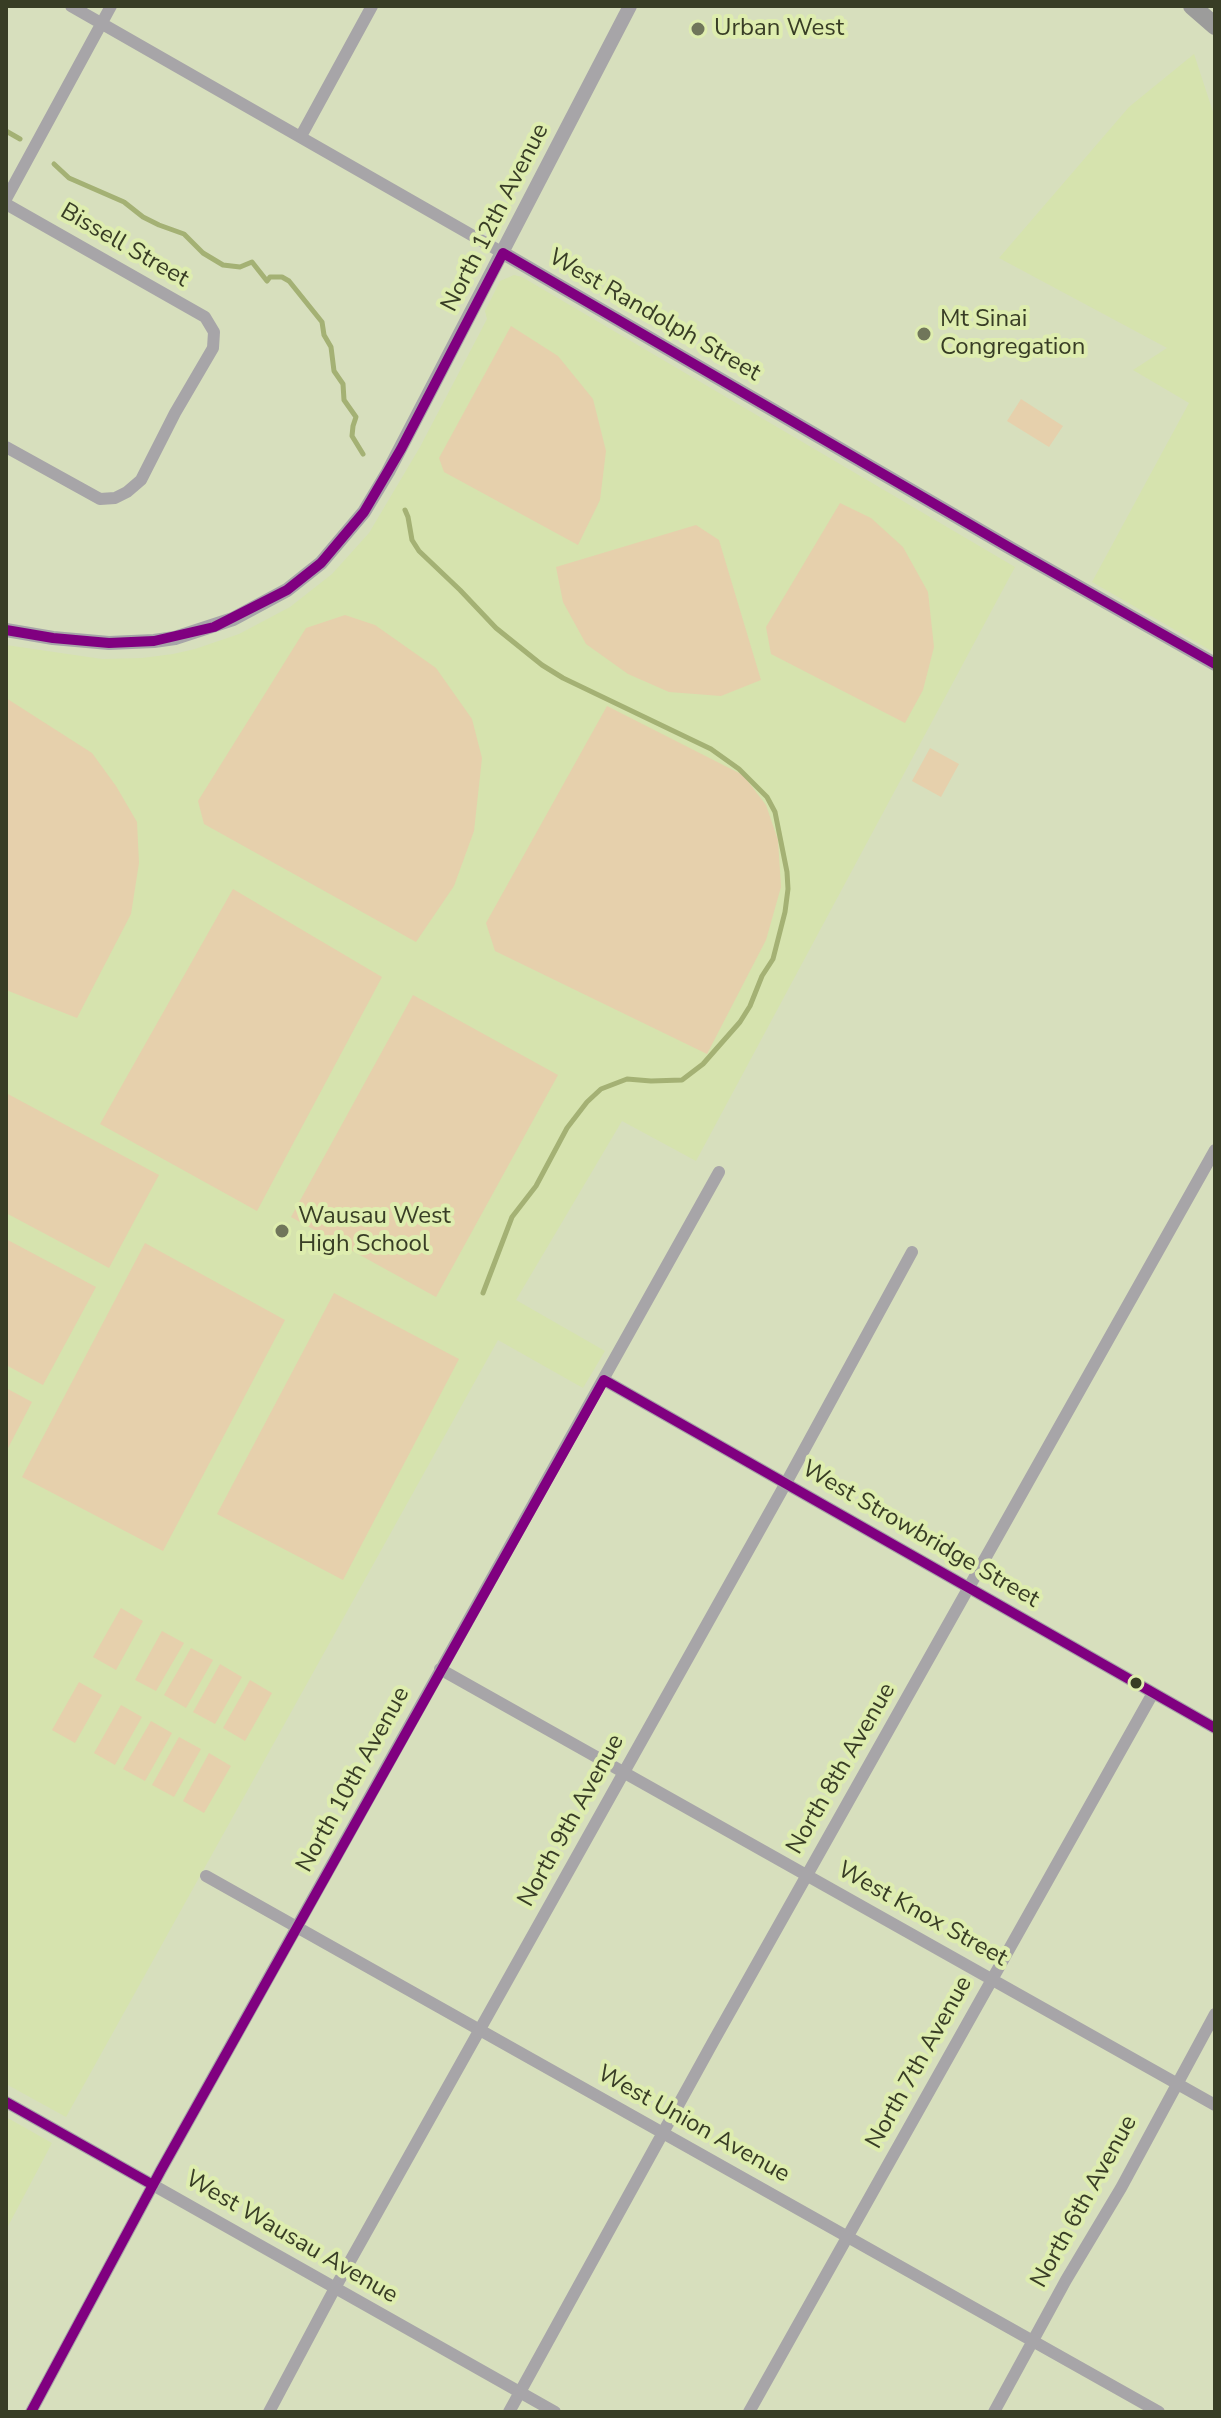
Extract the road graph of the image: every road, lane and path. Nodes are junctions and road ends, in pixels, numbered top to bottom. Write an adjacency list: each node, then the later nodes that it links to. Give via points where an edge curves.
1 (71, 6): 6 (street, West Randolph Street)
2 (111, 6): 6 (street)
3 (372, 6): 8 (street)
4 (630, 6): 10 (street, North 12th Avenue)
5 (1192, 6): 7 (main road)
6 (102, 24): 8 (street, West Randolph Street); 9 (street)
7 (1215, 26)
8 (301, 136): 10 (street, West Randolph Street)
9 (6, 202): 11 (street, Bissell Street, via 205,317 214,332 213,348 141,480 127,492 100,499)
10 (503, 253): 12 (street, North 12th Avenue, via 364,512 321,563 287,590 233,619 175,638 109,643); 13 (street, West Randolph Street)
11 (6, 447)
12 (6, 630)
13 (1215, 664)
14 (1215, 1150): 19 (street, North 8th Avenue)
15 (719, 1172): 17 (street, North 10th Avenue)
16 (912, 1252): 18 (street, North 9th Avenue)
17 (604, 1380): 18 (street, West Strowbridge Street); 20 (street, North 10th Avenue)
18 (786, 1483): 19 (street, West Strowbridge Street); 23 (street, North 9th Avenue)
19 (969, 1588): 21 (street, West Strowbridge Street); 24 (street, North 8th Avenue)
20 (440, 1669): 23 (street, West Knox Street); 26 (street, North 10th Avenue)
21 (1153, 1693): 22 (street, West Strowbridge Street); 27 (street, North 7th Avenue)
22 (1215, 1728)
23 (624, 1772): 24 (street, West Knox Street); 29 (street, North 9th Avenue)
24 (807, 1875): 27 (street, West Knox Street); 33 (street, North 8th Avenue)
25 (206, 1876): 26 (street, West Union Avenue)
26 (298, 1928): 29 (street, West Union Avenue); 34 (street, North 10th Avenue)
27 (992, 1979): 30 (street, West Knox Street); 35 (street, North 7th Avenue)
28 (1215, 2014): 30 (street, North 6th Avenue)
29 (480, 2030): 33 (street, West Union Avenue); 36 (street, North 9th Avenue)
30 (1176, 2083): 32 (street, West Knox Street); 37 (street, North 6th Avenue)
31 (6, 2102): 34 (street, West Wausau Avenue)
32 (1215, 2105)
33 (663, 2133): 35 (street, West Union Avenue); 38 (street, North 8th Avenue)
34 (153, 2185): 36 (street, West Wausau Avenue); 39 (street, North 10th Avenue)
35 (848, 2237): 37 (street, West Union Avenue); 43 (street, North 7th Avenue)
36 (335, 2288): 38 (street, West Wausau Avenue); 40 (street, North 9th Avenue)
37 (1033, 2341): 44 (street, North 6th Avenue); 45 (street, West Union Avenue)
38 (520, 2393): 41 (street, North 8th Avenue); 42 (street, West Wausau Avenue)
39 (31, 2412)
40 (269, 2412)
41 (509, 2412)
42 (555, 2412)
43 (749, 2412)
44 (994, 2412)
45 (1159, 2412)

